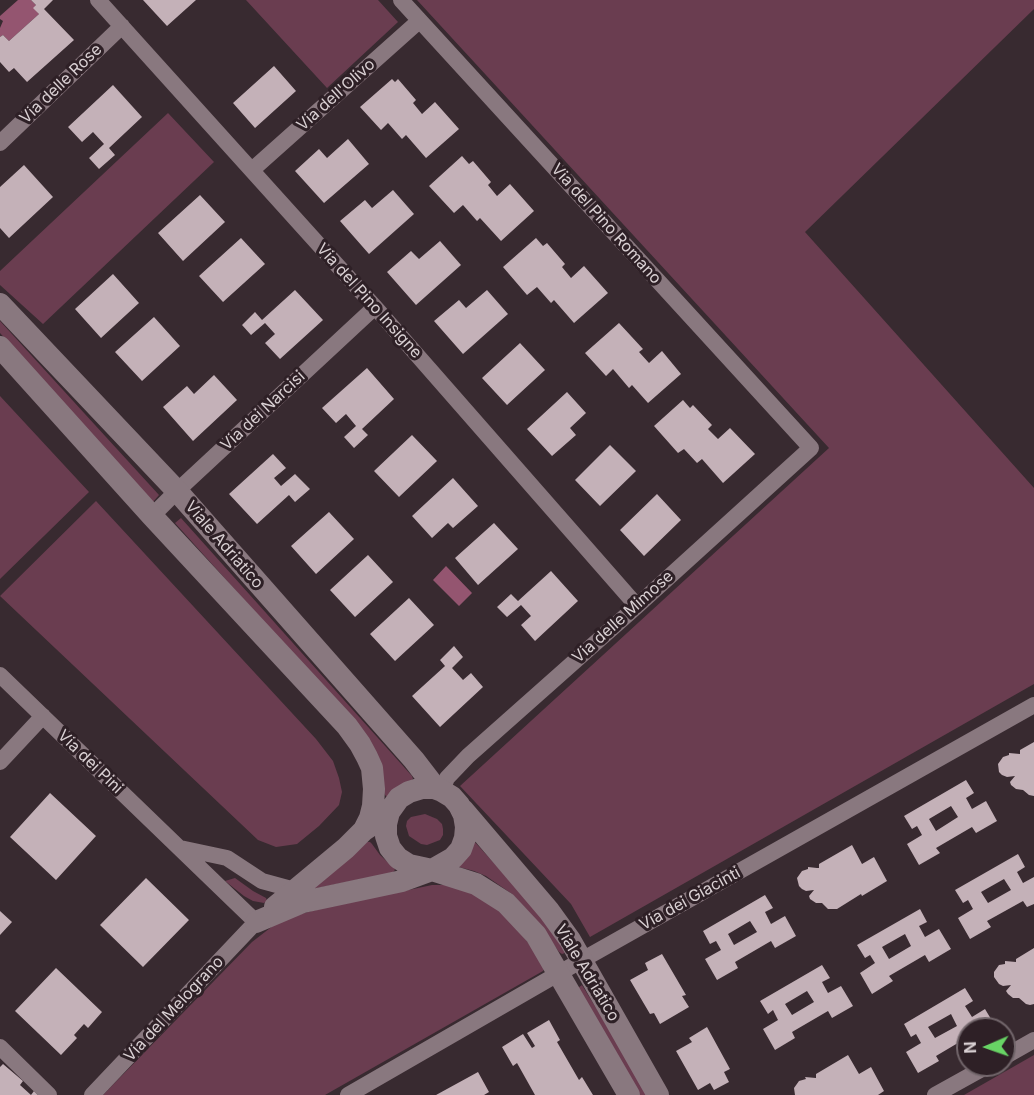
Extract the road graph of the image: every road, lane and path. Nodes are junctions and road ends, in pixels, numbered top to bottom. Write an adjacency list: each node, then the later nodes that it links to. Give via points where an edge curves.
1 (98, 0): 4 (street, Via del Pino Insigne)
2 (401, 0): 3 (street, Via del Pino Romano)
3 (419, 21): 6 (street, Via dell'Olivo); 10 (street, Via del Pino Romano)
4 (122, 26): 5 (street, Via delle Rose); 6 (street, Via del Pino Insigne)
5 (0, 143)
6 (252, 170): 8 (street, Via del Pino Insigne)
7 (0, 304): 11 (street, Viale Adriatico)
8 (375, 307): 11 (street, Via dei Narcisi); 13 (street, Via del Pino Insigne)
9 (0, 347): 12 (street, Viale Adriatico)
10 (811, 448): 13 (street, Via delle Mimose)
11 (177, 491): 12 (street, Via dei Narcisi); 18 (street, Viale Adriatico, via 434,786)
12 (152, 516): 20 (street, Viale Adriatico, via 360,744 372,768 374,789 373,806)
13 (637, 606): 18 (street, Via delle Mimose, via 468,756 447,778)
14 (0, 675): 16 (street, Via dei Pini)
15 (1034, 705): 25 (street, Via dei Giacinti)
16 (43, 716): 17 (street); 21 (street, Via dei Pini)
17 (0, 762)
18 (451, 798): 19 (street, via 434,788 422,788 399,798); 22 (street, via 464,815 465,838 453,858); 25 (street, Viale Adriatico, via 549,911)
19 (389, 812): 20 (street); 22 (street, via 386,836 390,848 409,865)
20 (364, 830): 23 (street)
21 (180, 849): 23 (street, via 227,858 262,881); 24 (street, Via dei Pini)
22 (432, 870): 24 (street, via 402,881 303,902); 26 (street, Viale Adriatico, via 476,884 506,903 536,935)
23 (295, 890): 24 (street)
24 (256, 922): 32 (street, Via del Melograno)
25 (582, 960): 26 (street, Via dei Giacinti); 35 (street, Viale Adriatico)
26 (560, 974): 33 (street, Via dei Giacinti); 34 (street, Viale Adriatico)
27 (1034, 1040): 29 (street)
28 (0, 1047): 31 (street)
29 (1016, 1050)
30 (967, 1077): 36 (street)
31 (49, 1095)
32 (92, 1095)
33 (348, 1095)
34 (629, 1095)
35 (658, 1095)
36 (935, 1095)

